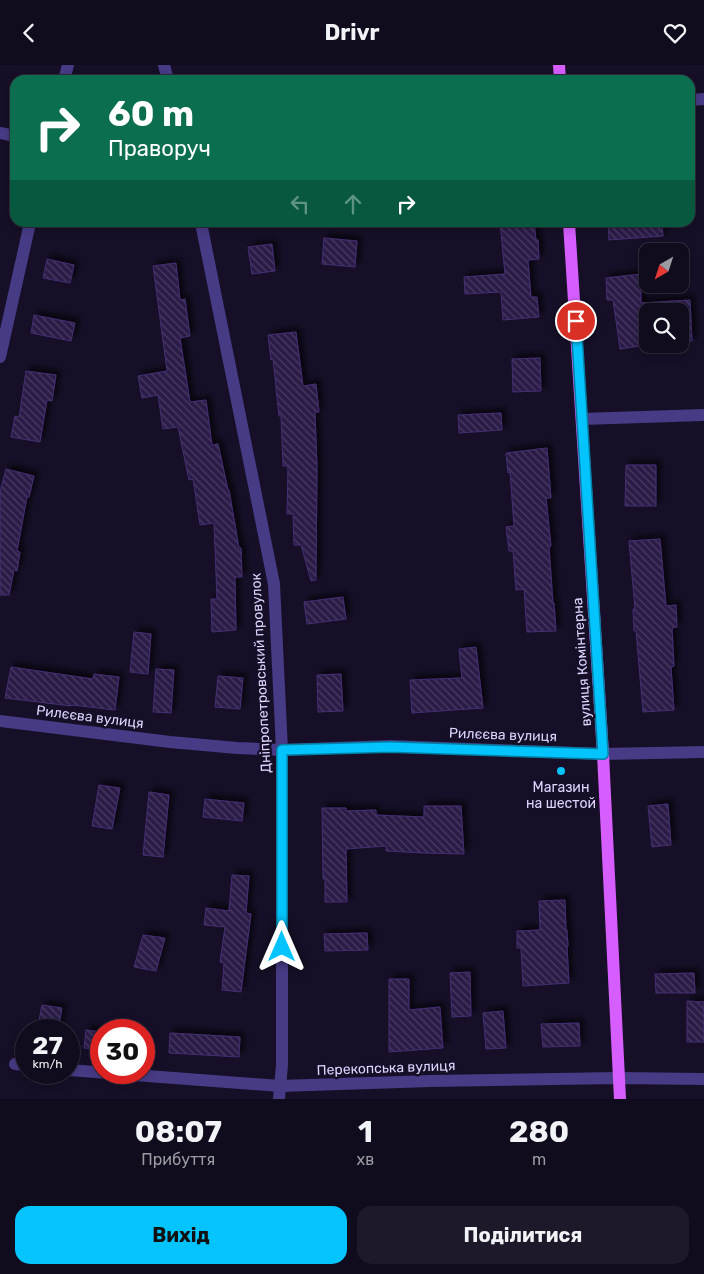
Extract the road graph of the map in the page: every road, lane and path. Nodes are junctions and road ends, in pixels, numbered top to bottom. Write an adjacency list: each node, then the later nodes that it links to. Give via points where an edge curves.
1 (29, 227): 4 (street)
2 (202, 227): 8 (street, Дніпропетровський провулок, via 274,584)
3 (569, 227): 6 (main road, вулиця Комінтерна)
4 (0, 357)
5 (704, 415): 6 (street)
6 (582, 419): 10 (main road, вулиця Комінтерна)
7 (0, 721): 8 (street, Рилєєва вулиця, via 170,742)
8 (282, 750): 10 (street, Рилєєва вулиця, via 390,747); 14 (street, Дніпропетровський провулок)
9 (704, 752): 10 (street, Рилєєва вулиця)
10 (603, 754): 12 (main road, вулиця Комінтерна)
11 (80, 1071): 14 (street, Перекопська вулиця)
12 (618, 1078): 13 (street, Перекопська вулиця); 14 (street, Перекопська вулиця); 16 (main road, вулиця Комінтерна)
13 (704, 1079)
14 (280, 1086): 15 (street, Дніпропетровський провулок)
15 (279, 1099)
16 (620, 1099)

